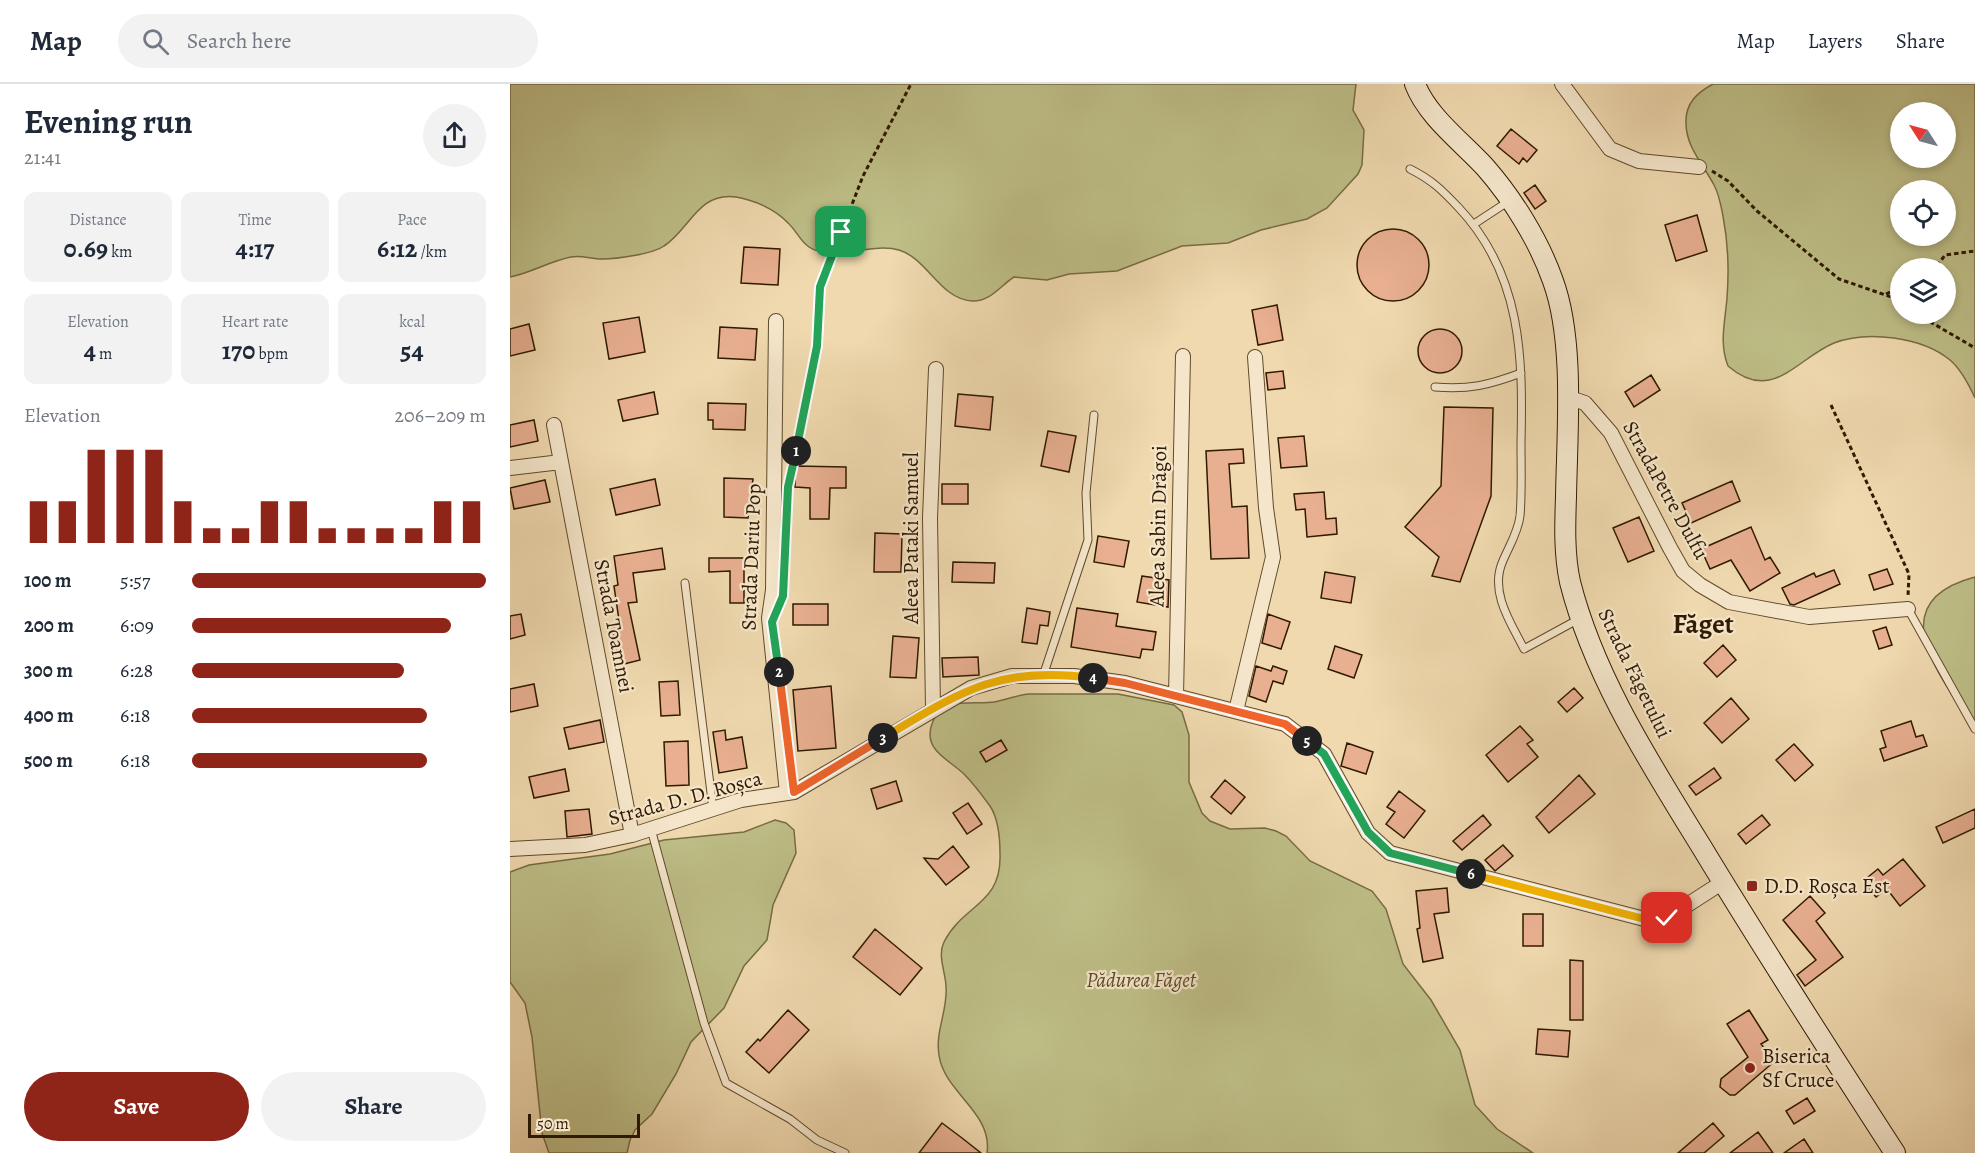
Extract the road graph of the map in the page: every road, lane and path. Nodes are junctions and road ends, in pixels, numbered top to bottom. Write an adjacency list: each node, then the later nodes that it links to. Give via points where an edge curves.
1 (911, 84): 27 (path, via 862,176 820,287 817,346)
2 (1415, 84): 6 (main road, Strada Făgetului, via 1440,121 1488,171)
3 (1562, 84): 4 (street, via 1610,149 1639,161)
4 (1699, 168): 11 (path, via 1728,181 1757,211 1839,279)
5 (1410, 169): 7 (lane, via 1433,180)
6 (1509, 201): 7 (lane); 21 (main road, Strada Făgetului, via 1553,280 1563,315)
7 (1474, 224): 19 (lane, via 1498,264 1512,303)
8 (1975, 251): 9 (path)
9 (1943, 258)
10 (1890, 292): 11 (path)
11 (1885, 294): 12 (path)
12 (1890, 296)
13 (776, 321): 36 (street, Strada Dariu Pop, via 773,590 769,618)
14 (1934, 324): 15 (path)
15 (1975, 348)
16 (1183, 356): 32 (street, Aleea Sabin Drăgoi)
17 (1255, 357): 34 (street, via 1273,557)
18 (936, 369): 33 (street, Aleea Pataki Samuel, via 930,518)
19 (1521, 373): 20 (lane, via 1464,389); 30 (lane, via 1520,518 1501,565 1500,600 1524,649)
20 (1435, 387)
21 (1567, 398): 29 (street, StradaPetre Dulfu, via 1585,403 1611,433 1683,571 1700,585 1729,602 1809,617); 30 (main road, Strada Făgetului, via 1567,554)
22 (1831, 405): 29 (path, via 1909,574)
23 (1094, 415): 31 (lane, via 1086,493 1088,540)
24 (554, 425): 25 (street, Strada Toamnei)
25 (561, 462): 26 (street); 39 (street, Strada Toamnei)
26 (510, 468)
27 (788, 487)
28 (685, 583): 37 (lane)
29 (1908, 609): 35 (lane)
30 (1581, 618): 41 (main road, Strada Făgetului, via 1614,695)
31 (1043, 676): 32 (street, Strada D. D. Roșca, via 1125,683); 33 (street, Strada D. D. Roșca, via 1012,676 971,688)
32 (1176, 696): 34 (street, Strada D. D. Roșca)
33 (933, 708): 36 (street, Strada D. D. Roșca)
34 (1236, 711): 41 (street, Strada D. D. Roșca, via 1285,724 1324,754 1368,832 1390,853 1652,921 1667,918)
35 (1975, 729)
36 (787, 793): 37 (street, Strada D. D. Roșca)
37 (713, 809): 38 (street, Strada D. D. Roșca)
38 (651, 829): 39 (street, Strada D. D. Roșca); 42 (lane, via 704,1023 726,1083)
39 (632, 835): 40 (street, Strada D. D. Roșca, via 585,845)
40 (510, 849)
41 (1723, 882): 43 (main road, Strada Făgetului)
42 (845, 1153)
43 (1895, 1153)

